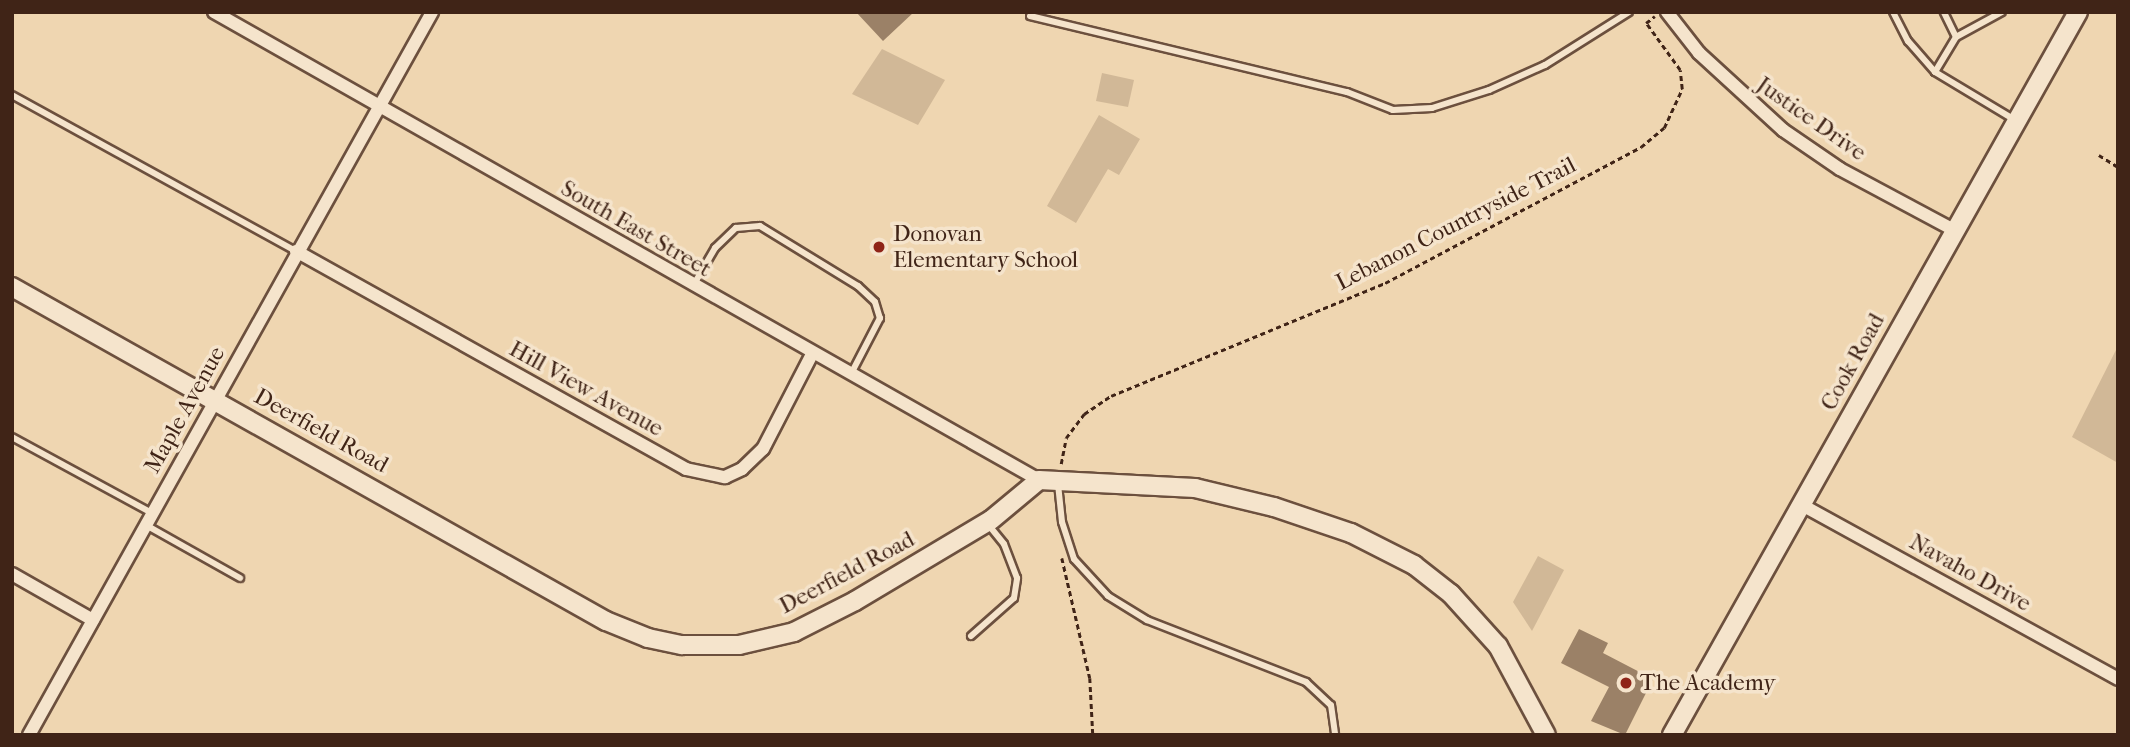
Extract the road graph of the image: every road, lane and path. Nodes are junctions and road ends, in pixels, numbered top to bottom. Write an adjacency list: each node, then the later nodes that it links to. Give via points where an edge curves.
1 (214, 12): 14 (street, South East Street)
2 (432, 12): 14 (street)
3 (1629, 12): 10 (lane, via 1545,65 1489,90 1432,107 1393,110 1347,92)
4 (1660, 12): 27 (path, Lebanon Countryside Trail, via 1646,23 1680,70 1682,89 1664,128 1641,147 1385,283 1111,396 1084,414 1066,438)
5 (1667, 12): 18 (street, Justice Drive, via 1715,69 1783,130 1840,169)
6 (1893, 12): 12 (lane, via 1908,41)
7 (1944, 12): 11 (lane)
8 (2002, 12): 11 (lane)
9 (2078, 12): 15 (street, Cook Road)
10 (1030, 16)
11 (1956, 37): 12 (lane)
12 (1935, 72): 15 (lane)
13 (12, 95): 19 (lane)
14 (379, 107): 19 (street, Maple Avenue); 20 (street, South East Street)
15 (2017, 121): 18 (street, Cook Road)
16 (2099, 155): 17 (path)
17 (2118, 167)
18 (1954, 230): 28 (street, Cook Road)
19 (296, 251): 22 (street, Hill View Avenue, via 686,469 725,477 742,469 763,449); 24 (street, Maple Avenue)
20 (693, 286): 22 (street, South East Street); 23 (lane, via 715,248 736,228 760,226 858,286 875,302 880,318)
21 (12, 287): 24 (street, Deerfield Road)
22 (812, 354): 23 (street, South East Street)
23 (850, 376): 26 (street, South East Street)
24 (214, 400): 29 (street, Maple Avenue); 30 (street, Deerfield Road, via 606,621 682,645 739,645 794,632)
25 (12, 437): 29 (lane)
26 (1039, 481): 27 (street); 30 (street, Deerfield Road)
27 (1058, 482): 39 (lane, via 1062,522 1074,559 1094,583 1136,615 1306,682 1331,705); 40 (street, via 1160,484 1230,494 1383,548 1423,572 1476,618 1518,675)
28 (1802, 505): 36 (street, Navaho Drive); 41 (street, Cook Road)
29 (149, 519): 33 (lane); 34 (street, Maple Avenue)
30 (986, 523): 35 (lane, via 1004,544 1017,579 1014,598)
31 (1061, 545): 38 (path, via 1062,570 1090,678)
32 (12, 574): 34 (street)
33 (240, 578)
34 (93, 620): 37 (street, Maple Avenue)
35 (971, 636)
36 (2118, 679)
37 (29, 735)
38 (1093, 735)
39 (1335, 735)
40 (1546, 735)
41 (1672, 735)

